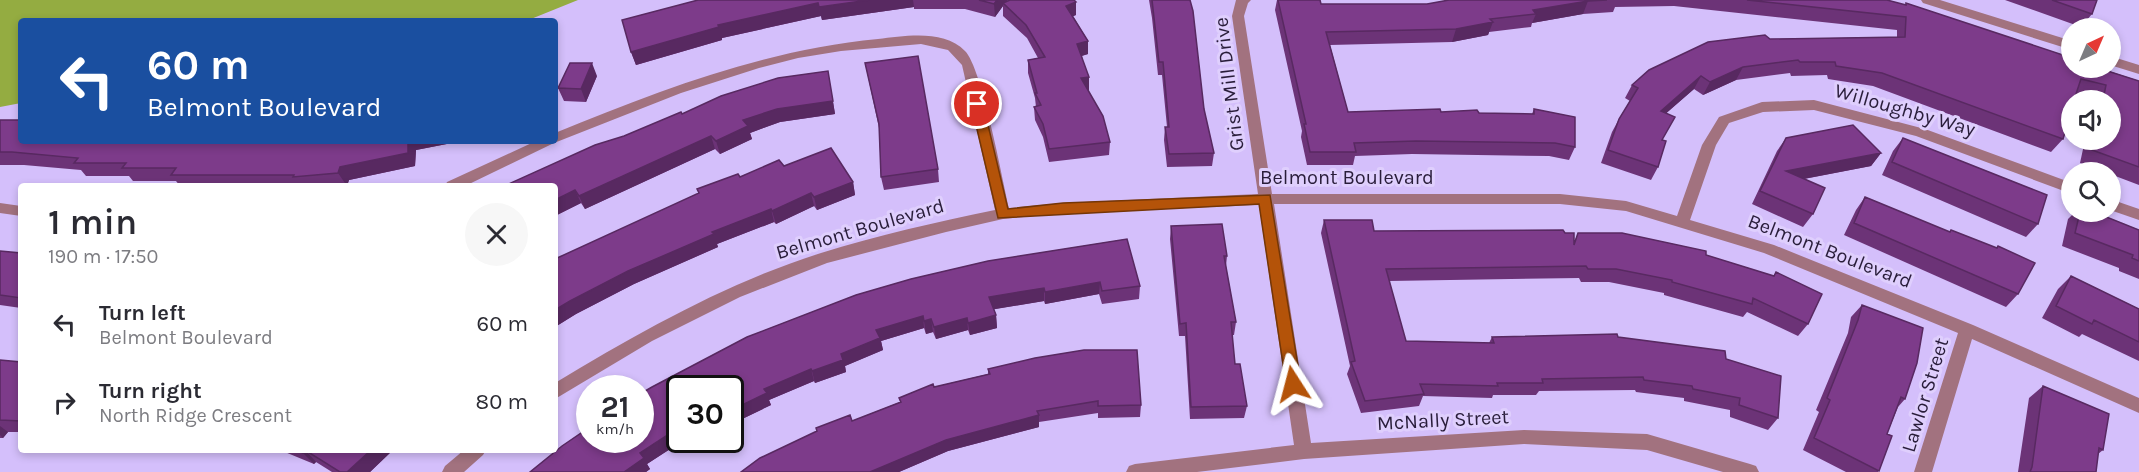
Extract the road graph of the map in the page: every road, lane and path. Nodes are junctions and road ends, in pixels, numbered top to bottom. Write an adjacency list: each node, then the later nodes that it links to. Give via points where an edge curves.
1 (1245, 0): 10 (street, Grist Mill Drive, via 1238,16)
2 (1927, 0): 3 (street)
3 (2061, 43)
4 (2121, 64): 5 (street)
5 (2139, 70)
6 (558, 137): 14 (street, via 690,83 767,61 847,45 939,41 957,49 968,64)
7 (542, 144): 8 (street)
8 (458, 183)
9 (2061, 185): 16 (street, Willoughby Way, via 1920,132 1814,105 1762,107 1724,120 1709,145)
10 (1265, 199): 14 (street, Belmont Boulevard); 16 (street, Belmont Boulevard, via 1560,199 1626,206); 20 (street, Grist Mill Drive)
11 (0, 208): 13 (street)
12 (2121, 208): 15 (street)
13 (18, 211)
14 (1003, 214): 18 (street, Belmont Boulevard, via 824,258 734,293 645,336)
15 (2139, 214)
16 (1682, 221): 17 (street, Belmont Boulevard, via 1769,249)
17 (1967, 330): 19 (street, Belmont Boulevard); 25 (street, Lawlor Street)
18 (558, 390)
19 (2139, 406)
20 (1304, 450): 23 (street, McNally Street); 24 (street, McNally Street, via 1524,437 1647,442)
21 (473, 453): 22 (street)
22 (451, 472)
23 (1136, 472)
24 (1750, 472)
25 (1923, 472)

